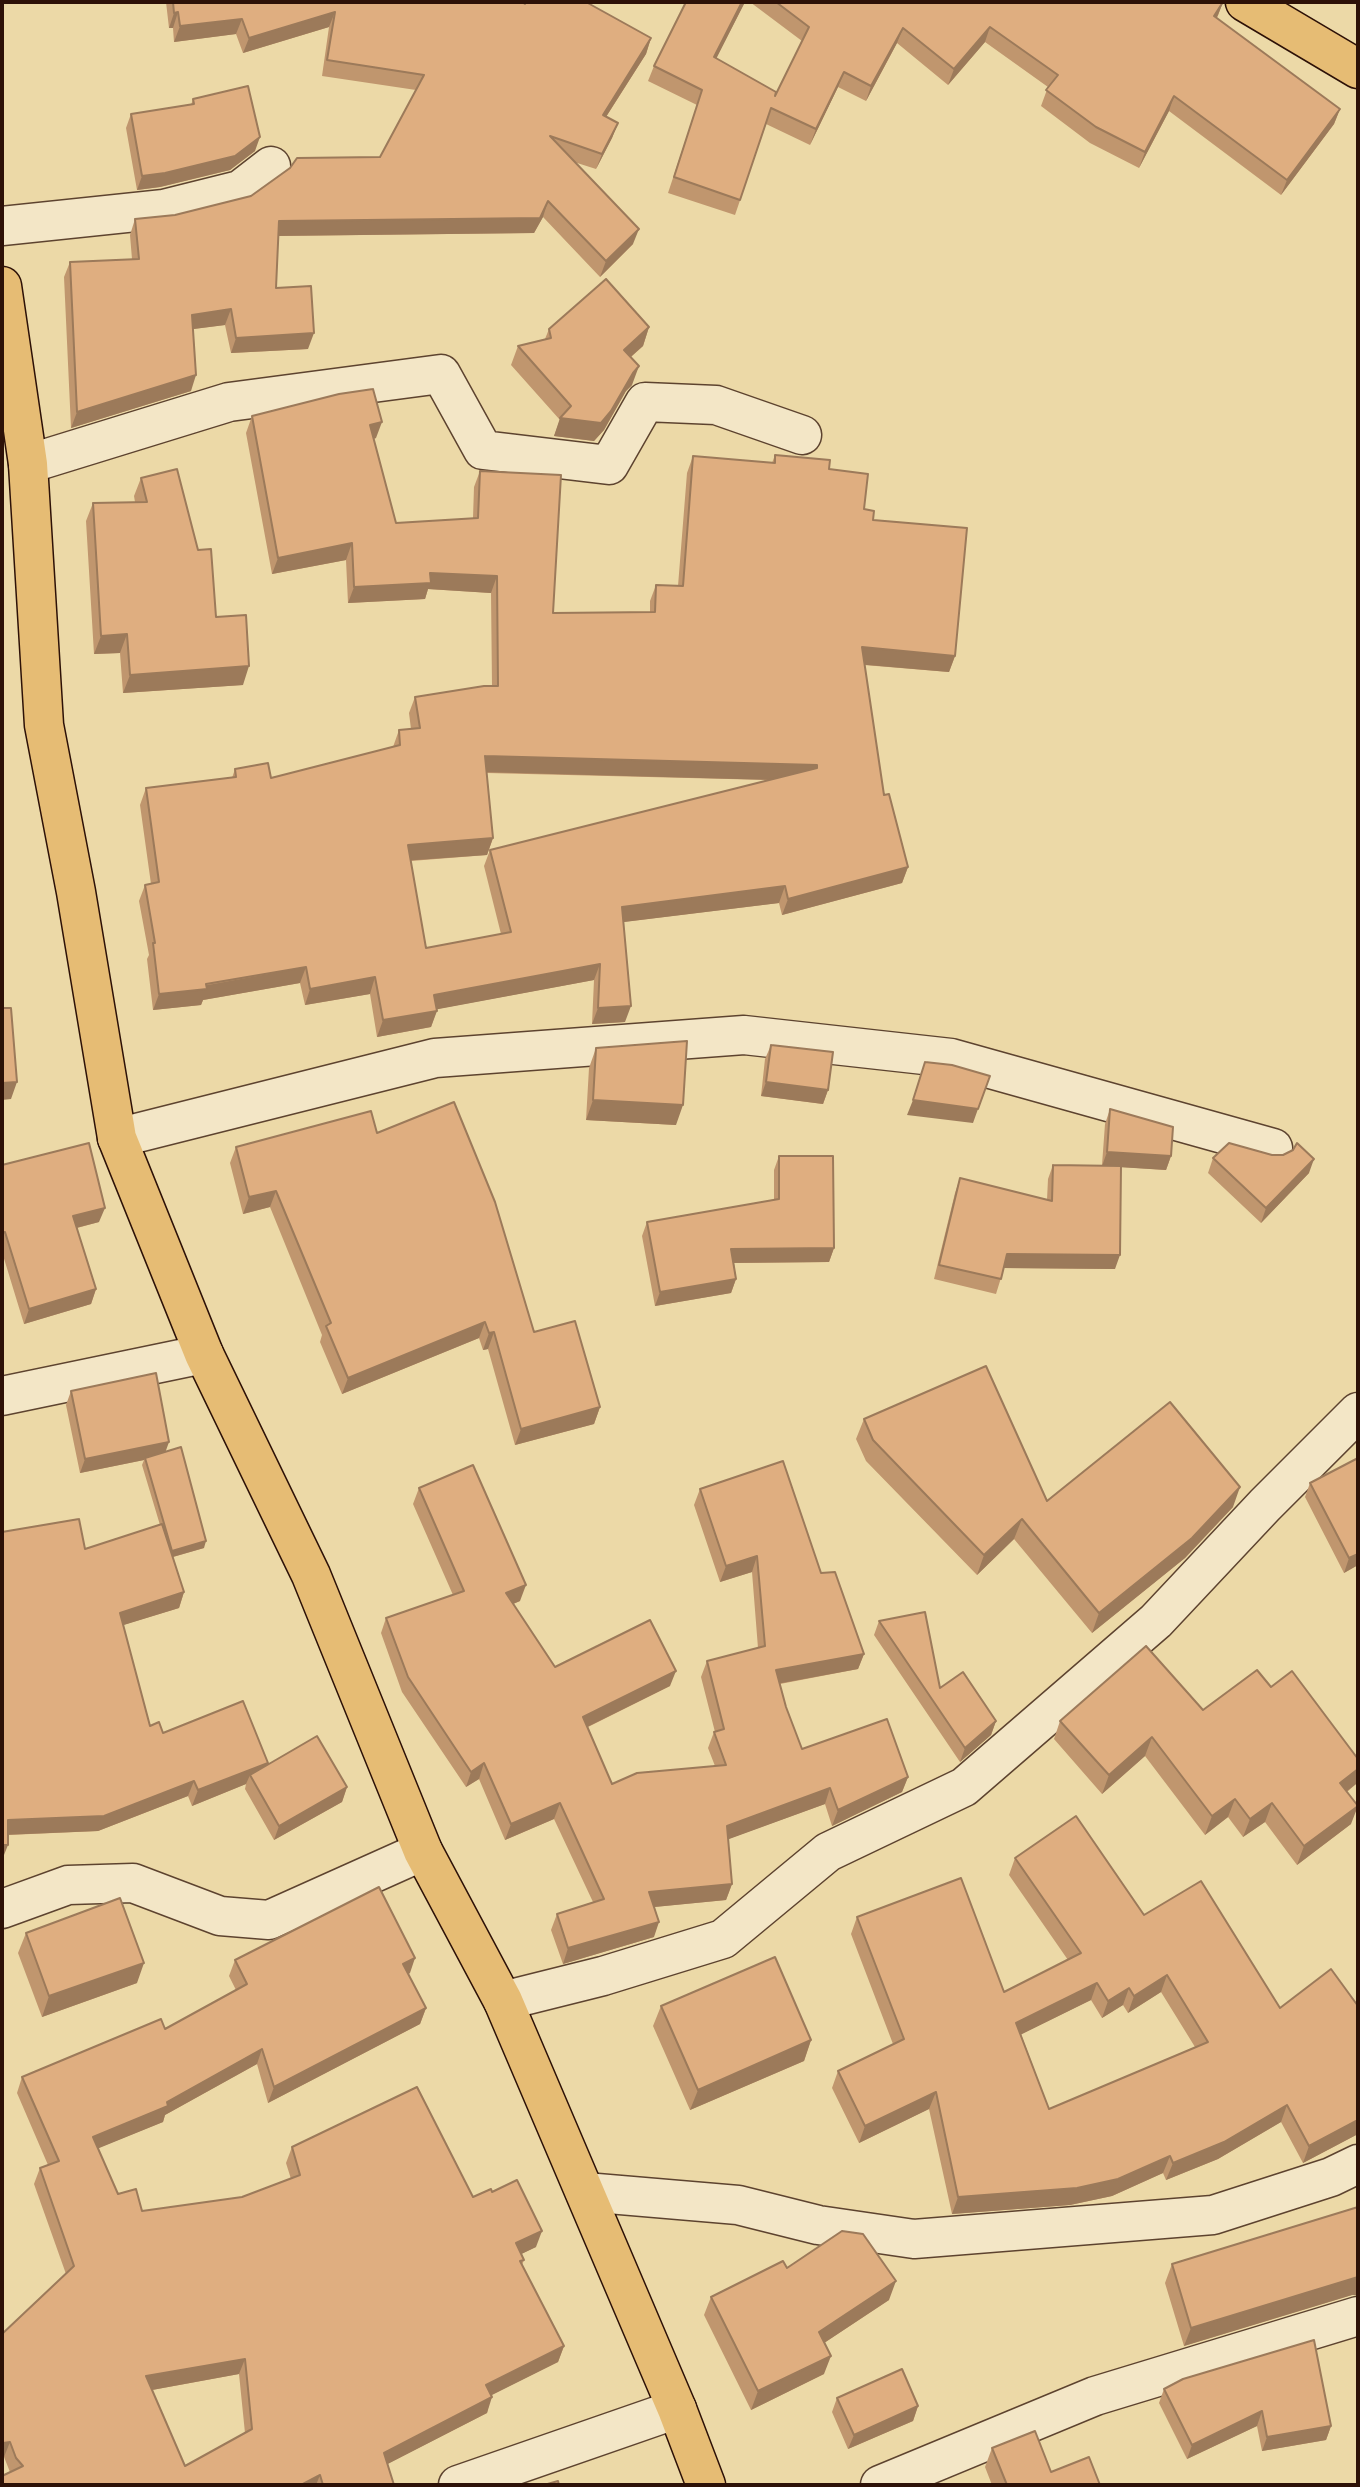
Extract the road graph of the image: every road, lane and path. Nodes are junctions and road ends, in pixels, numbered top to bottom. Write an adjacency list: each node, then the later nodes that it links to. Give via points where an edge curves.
1 (1245, 2): 2 (main road)
2 (1358, 69)
3 (271, 166): 4 (street, via 240,190 164,209)
4 (2, 226)
5 (2, 286): 7 (main road)
6 (802, 435): 7 (street, via 716,405 645,402 609,465 483,450 441,374 229,402)
7 (28, 464): 8 (main road, via 44,725)
8 (117, 1138): 9 (street, via 435,1058 744,1035 951,1058); 10 (main road)
9 (1273, 1148)
10 (205, 1354): 11 (street); 13 (main road, via 311,1576)
11 (2, 1396)
12 (1358, 1412): 15 (street, via 1156,1620 964,1787 828,1852 723,1939)
13 (423, 1851): 14 (street, via 268,1920 220,1916 133,1883 68,1885); 15 (main road)
14 (2, 1909)
15 (503, 2001): 17 (main road)
16 (1358, 2164): 17 (street, via 1213,2215 914,2239 818,2225 738,2204)
17 (585, 2192): 19 (main road)
18 (1358, 2316): 22 (street, via 1095,2396)
19 (677, 2409): 20 (street); 21 (main road)
20 (458, 2485)
21 (706, 2485)
22 (880, 2485)

